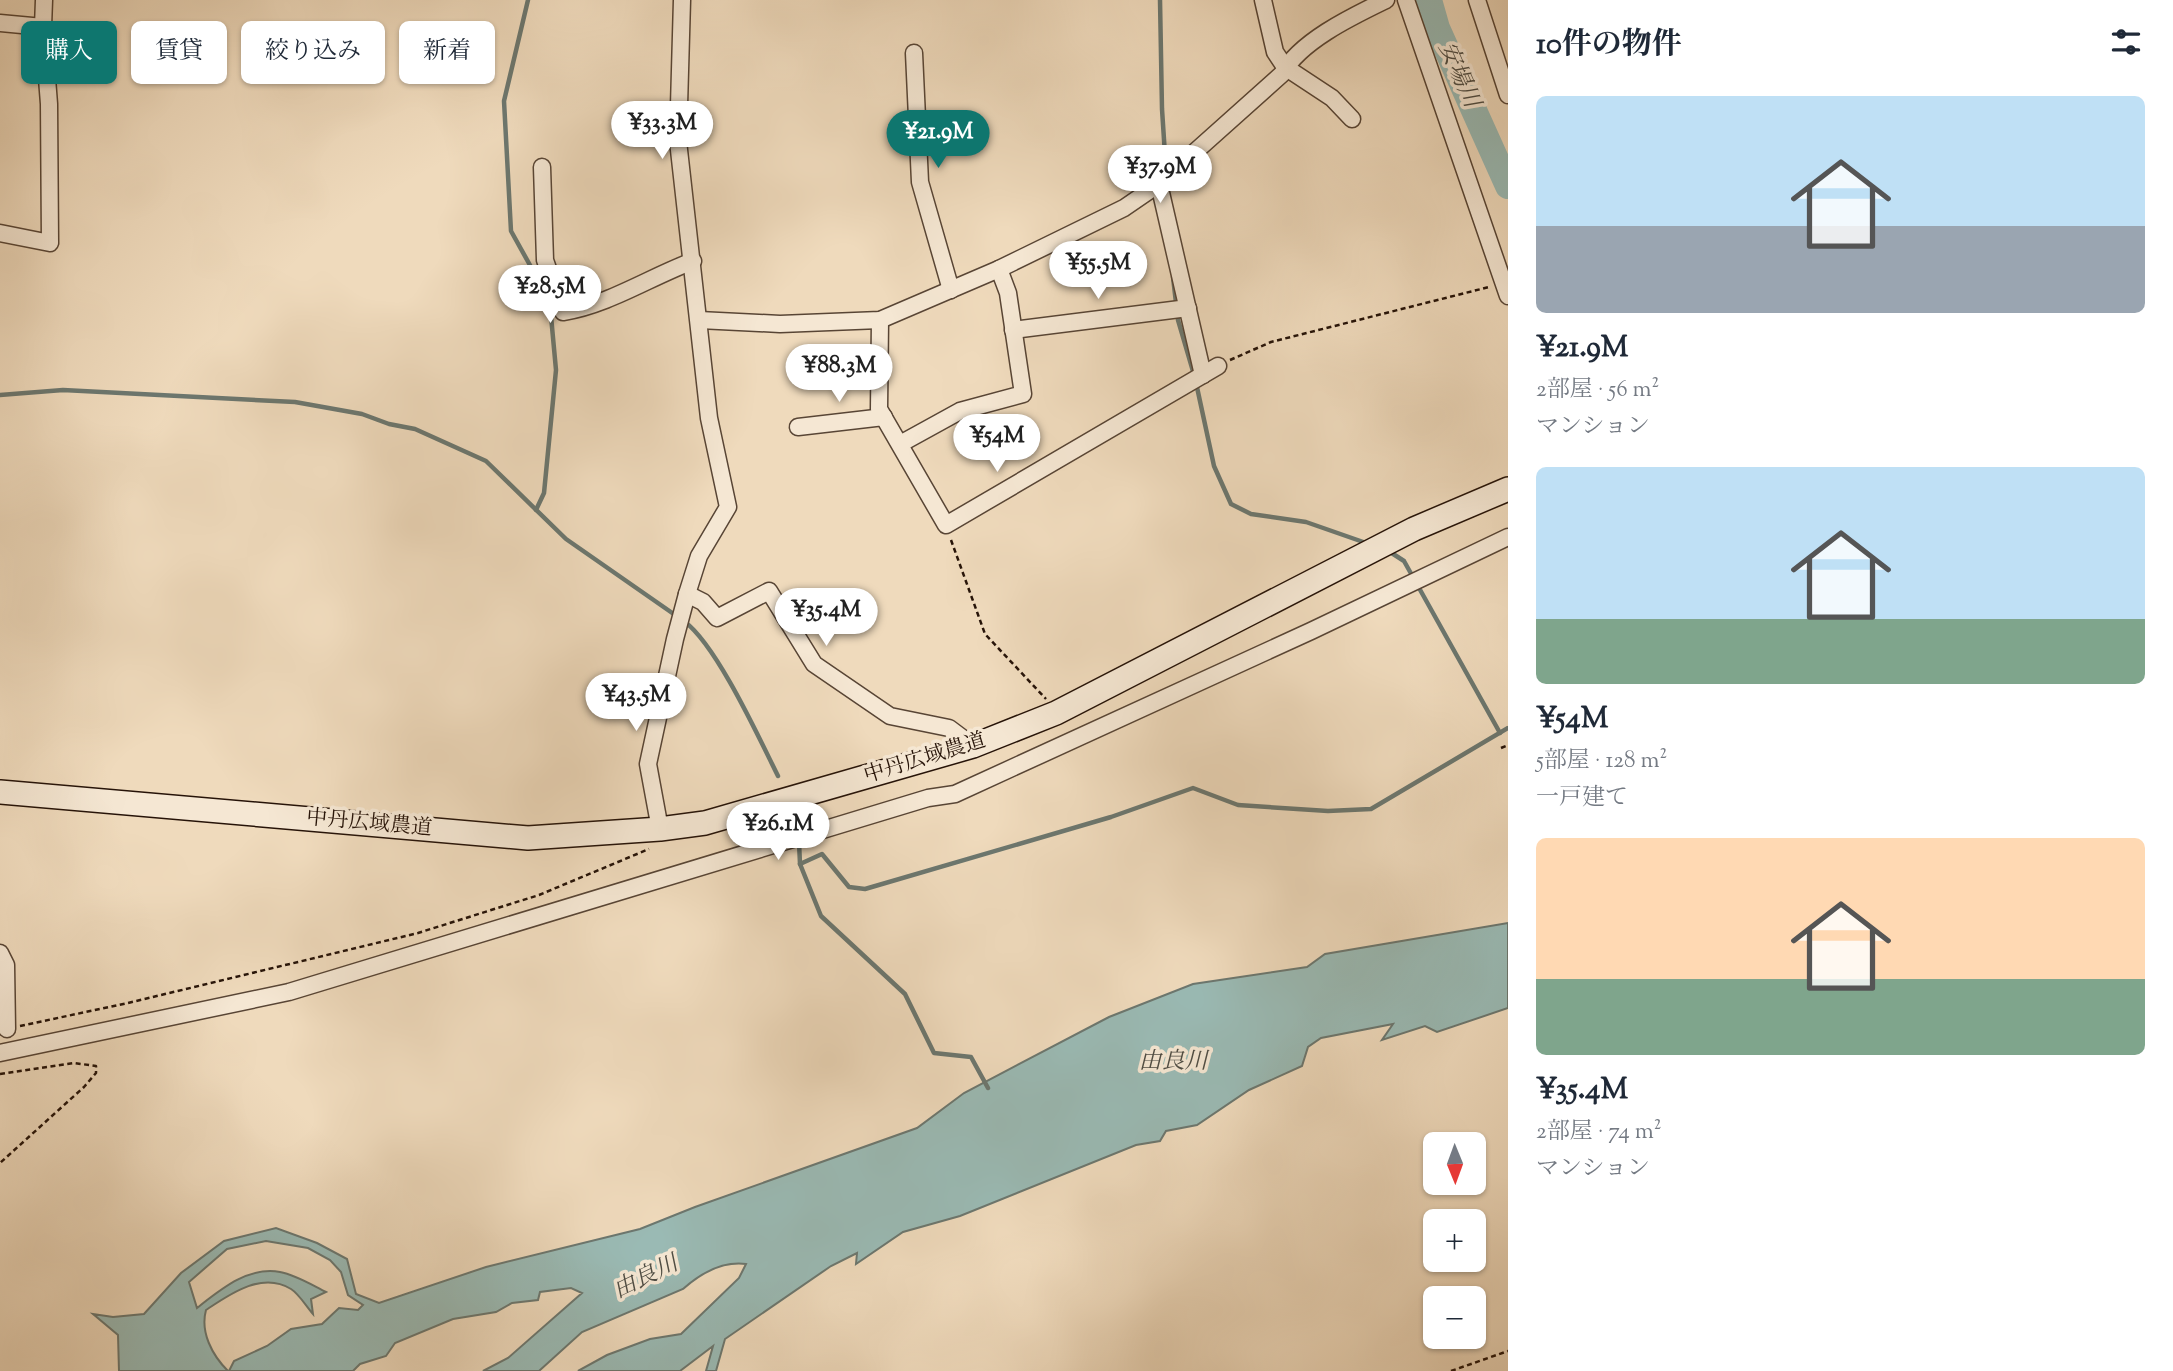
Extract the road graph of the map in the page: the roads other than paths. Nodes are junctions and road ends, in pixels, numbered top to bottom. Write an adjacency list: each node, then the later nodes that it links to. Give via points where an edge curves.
1 (44, 0): 7 (street)
2 (682, 0): 18 (street, via 678,141)
3 (1263, 0): 11 (street, via 1275,52)
4 (1386, 0): 11 (street, via 1337,24)
5 (1406, 0): 20 (street)
6 (1477, 0): 13 (street)
7 (43, 21)
8 (0, 23): 9 (street)
9 (21, 25)
10 (914, 53): 21 (street, via 920,182)
11 (1285, 67): 14 (street, via 1332,98); 16 (street)
12 (47, 84): 17 (street, via 50,243)
13 (1508, 94)
14 (1352, 118)
15 (542, 167): 18 (street, via 545,260 563,312 585,309)
16 (1159, 184): 19 (street, via 1124,208); 22 (street)
17 (0, 233)
18 (693, 261): 23 (street)
19 (999, 269): 21 (street); 25 (street)
20 (1506, 287)
21 (951, 290): 24 (street)
22 (1188, 308): 25 (street); 27 (street)
23 (699, 320): 24 (street, via 780,324); 33 (street, via 709,418 728,507 699,556)
24 (880, 320): 28 (street, via 879,409)
25 (1013, 330): 30 (street, via 1023,394 960,411)
26 (1218, 366): 27 (street)
27 (1203, 375): 30 (street, via 946,525)
28 (884, 417): 29 (street); 30 (street)
29 (798, 427)
30 (900, 444)
31 (1508, 489): 34 (street, 中丹広域農道, via 1414,529 1056,713)
32 (1508, 537): 39 (street, via 955,793 889,809 289,992)
33 (686, 601): 34 (street, via 703,602 717,618 769,591 814,664 890,716 949,727); 36 (street, via 648,764)
34 (973, 746): 36 (street, 中丹広域農道)
35 (0, 792): 36 (street, 中丹広域農道, via 528,838)
36 (660, 837)
37 (0, 953): 38 (street, via 6,965)
38 (6, 1029)
39 (0, 1053)

